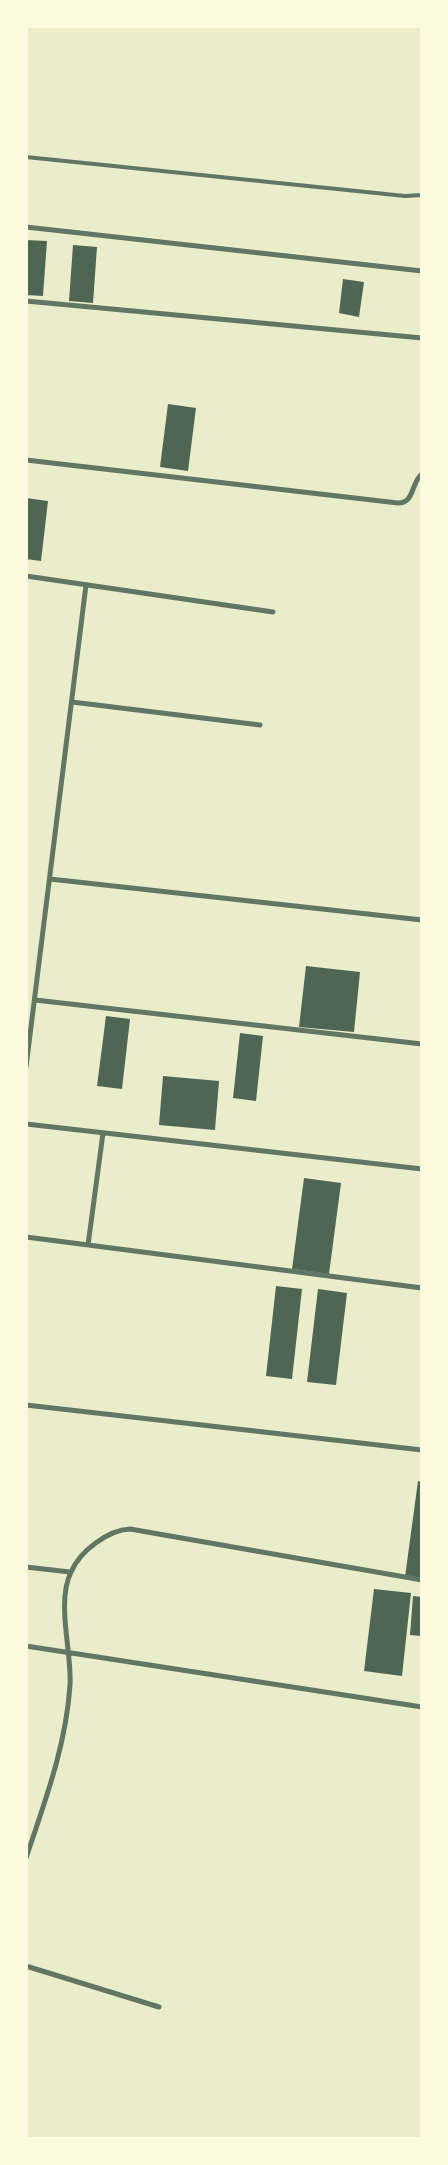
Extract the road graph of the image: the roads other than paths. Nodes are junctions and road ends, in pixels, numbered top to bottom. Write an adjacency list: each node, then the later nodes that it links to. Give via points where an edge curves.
1 (26, 157): 2 (lane, via 405,196)
2 (422, 195)
3 (26, 228): 4 (street)
4 (422, 271)
5 (26, 301): 6 (street)
6 (422, 338)
7 (26, 460): 8 (street, via 398,503 411,496 416,480)
8 (422, 474)
9 (26, 576): 10 (street)
10 (86, 585): 11 (street); 12 (street)
11 (273, 612)
12 (72, 702): 13 (street); 14 (street)
13 (260, 725)
14 (50, 878): 15 (street); 16 (street)
15 (422, 920)
16 (34, 1000): 17 (street); 18 (street)
17 (422, 1044)
18 (26, 1067)
19 (26, 1124): 20 (street)
20 (103, 1133): 21 (street); 23 (street)
21 (422, 1169)
22 (26, 1237): 23 (street)
23 (88, 1245): 24 (street)
24 (422, 1288)
25 (26, 1405): 26 (street)
26 (422, 1450)
27 (26, 1567): 28 (street)
28 (70, 1572): 29 (street, via 105,1535 130,1529); 31 (street, via 65,1616)
29 (422, 1580)
30 (26, 1646): 31 (street)
31 (69, 1652): 32 (street); 33 (street, via 70,1684 60,1754)
32 (422, 1707)
33 (26, 1858)
34 (26, 1966): 35 (street)
35 (159, 2007)

